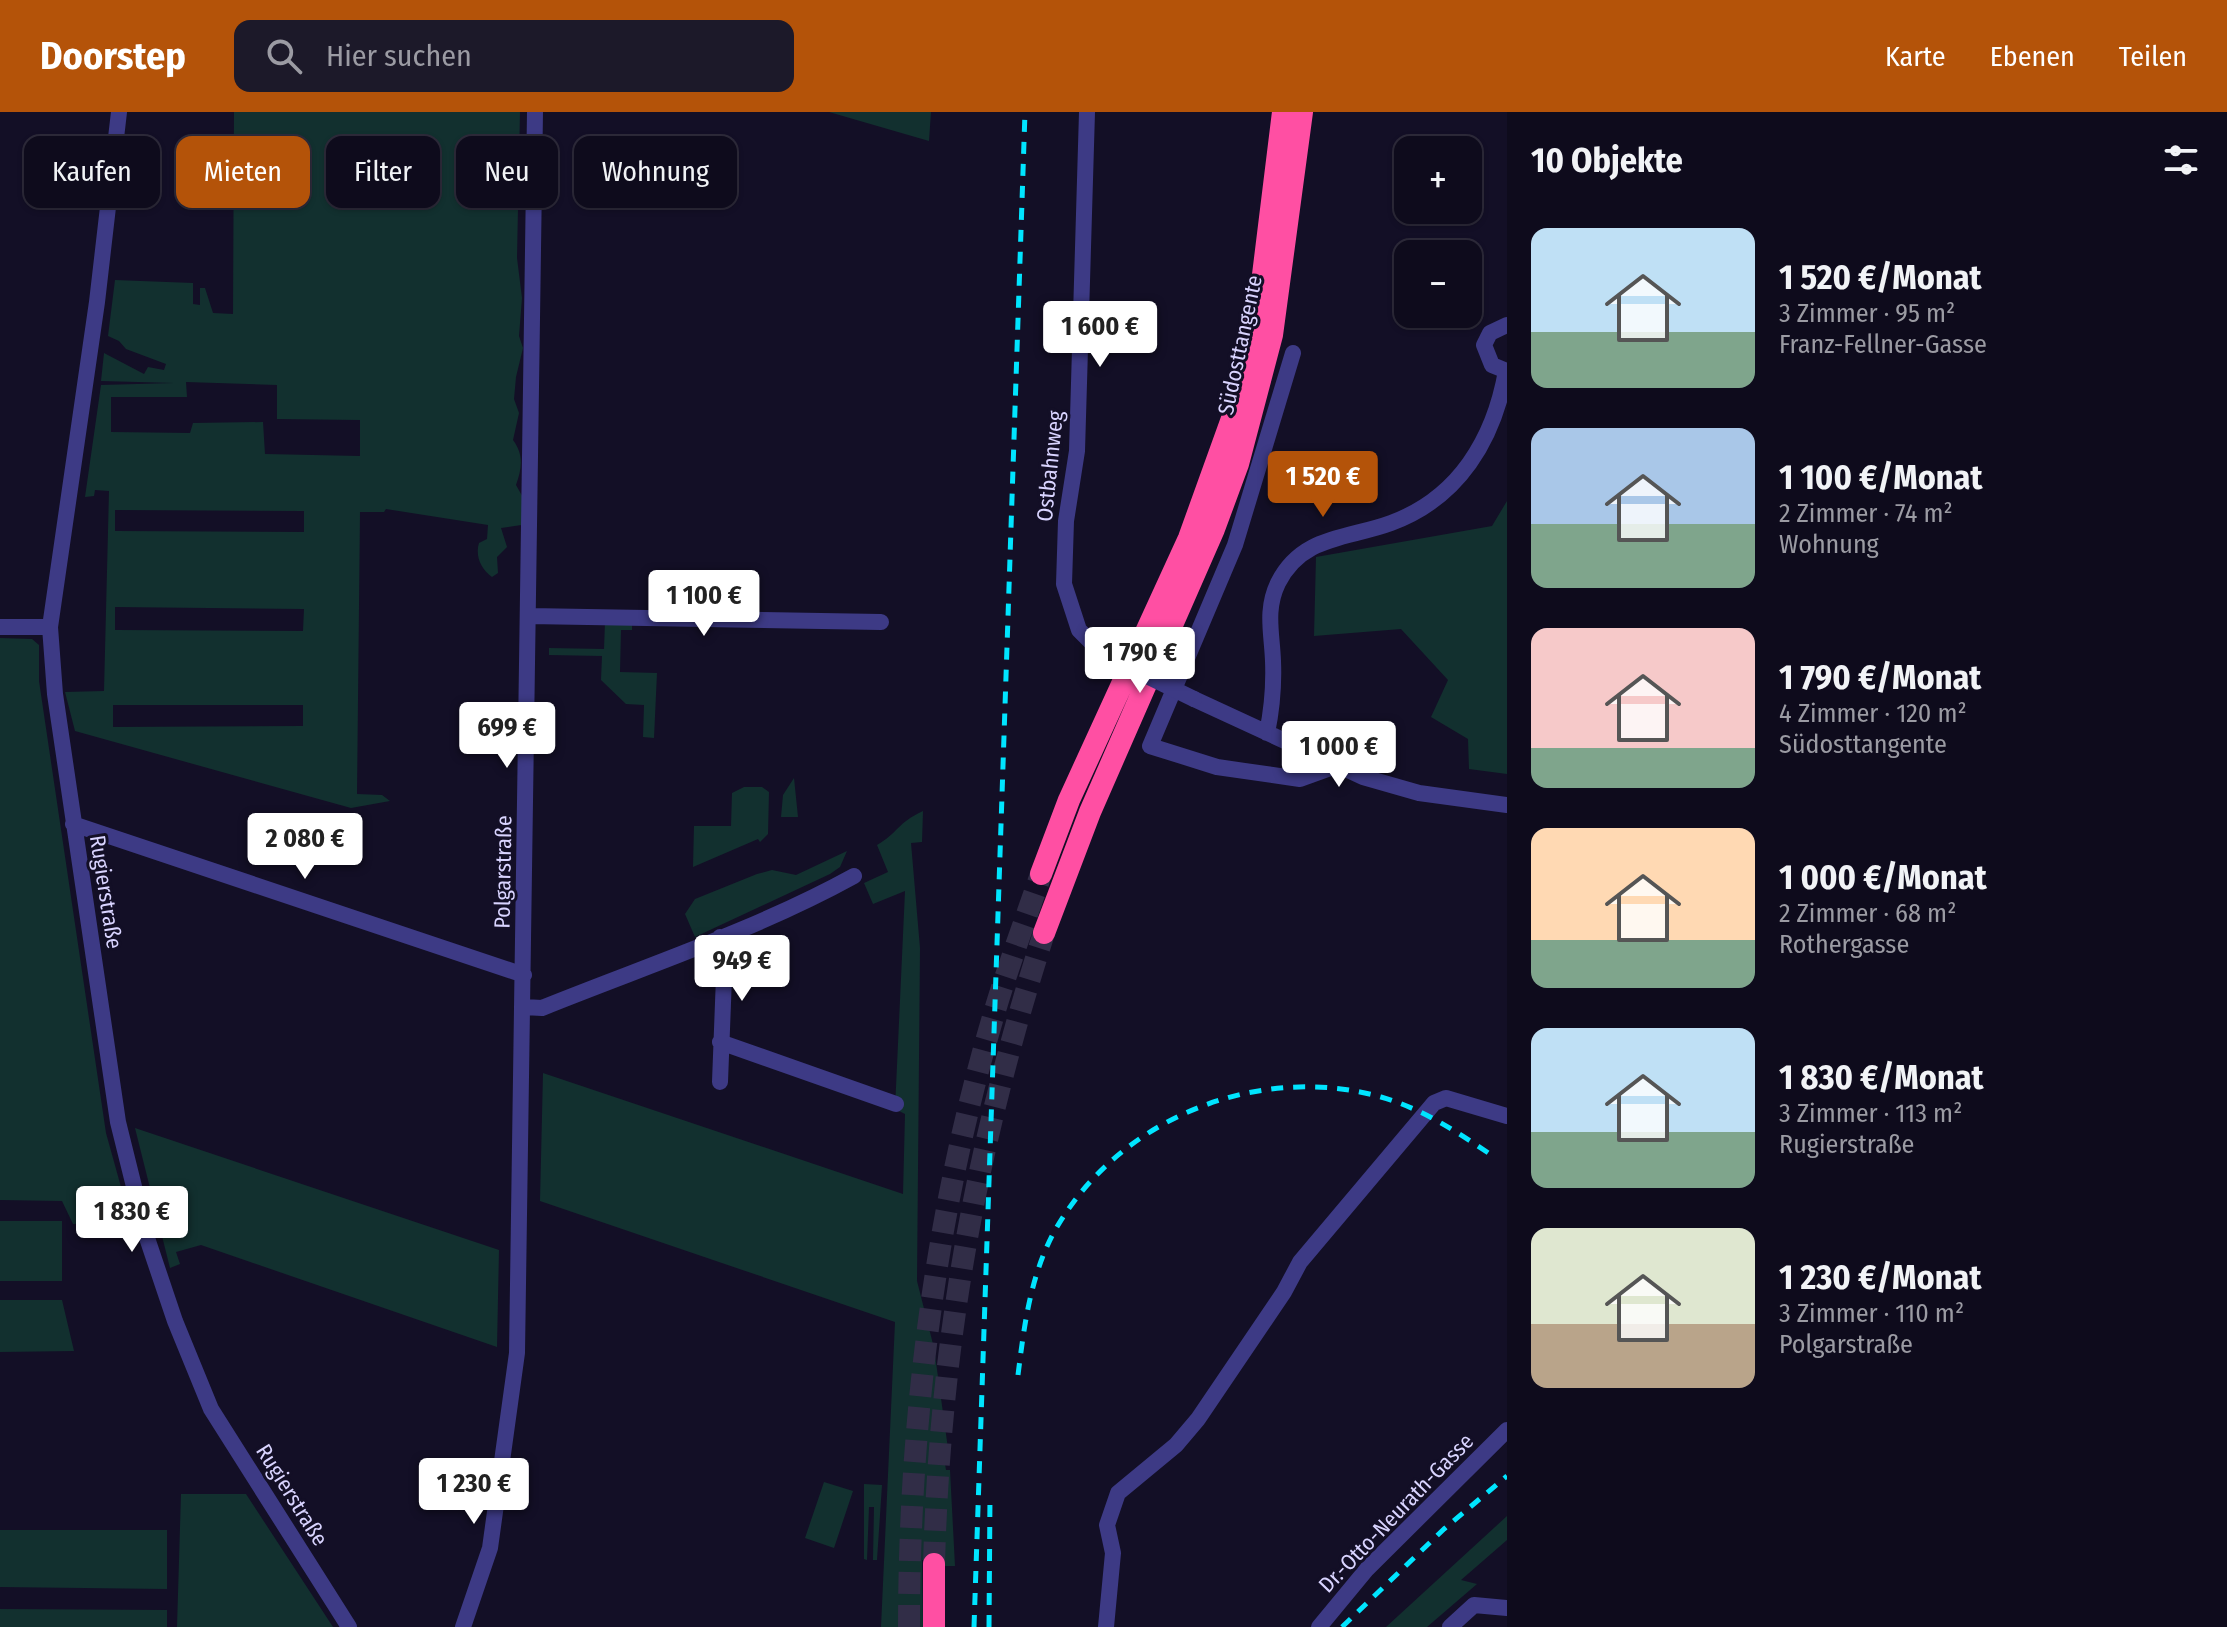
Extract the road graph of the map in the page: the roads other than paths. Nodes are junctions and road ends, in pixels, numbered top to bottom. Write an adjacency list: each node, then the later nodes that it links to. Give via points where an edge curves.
1 (119, 112): 12 (street, Rugierstraße)
2 (535, 112): 9 (street, Polgarstraße)
3 (1087, 112): 13 (street, Ostbahnweg, bridge, via 1077,451 1064,556 1067,601 1079,630 1104,655)
4 (1283, 112): 17 (highway, Südosttangente, via 1261,291 1234,413 1189,538 1069,800)
5 (1302, 112): 19 (highway, Südosttangente, via 1272,335 1238,464)
6 (1507, 325): 8 (street, via 1490,333 1484,345 1492,365)
7 (1293, 353): 14 (street, via 1235,545 1150,746 1217,767 1300,779)
8 (1506, 371): 13 (street, via 1491,426 1457,481 1413,513 1332,537 1290,565 1271,605 1273,695)
9 (529, 616): 10 (street); 21 (street, Polgarstraße)
10 (881, 622)
11 (0, 627): 12 (street)
12 (50, 627): 16 (street, Rugierstraße)
13 (1267, 733): 14 (street)
14 (1336, 766): 15 (street, via 1391,787)
15 (1507, 805)
16 (73, 824): 21 (street); 30 (street, Rugierstraße, via 118,1122 146,1235 175,1321 211,1409)
17 (1041, 874)
18 (854, 876): 20 (street)
19 (1044, 933)
20 (720, 937): 22 (street, via 542,1008); 23 (street, via 725,950)
21 (524, 975): 22 (street, Polgarstraße)
22 (524, 1007): 31 (street, Polgarstraße, via 517,1353 490,1548)
23 (720, 1042): 24 (street); 25 (street)
24 (720, 1082)
25 (896, 1104)
26 (1507, 1116): 33 (street, via 1446,1098 1434,1103 1300,1262 1198,1419 1176,1445 1118,1493 1107,1525 1113,1553)
27 (1507, 1430): 34 (street, Dr.-Otto-Neurath-Gasse, via 1367,1569)
28 (934, 1564): 32 (highway)
29 (1507, 1608): 35 (street, via 1474,1605)
30 (349, 1627)
31 (463, 1627)
32 (934, 1627)
33 (1106, 1627)
34 (1319, 1627)
35 (1450, 1627)

